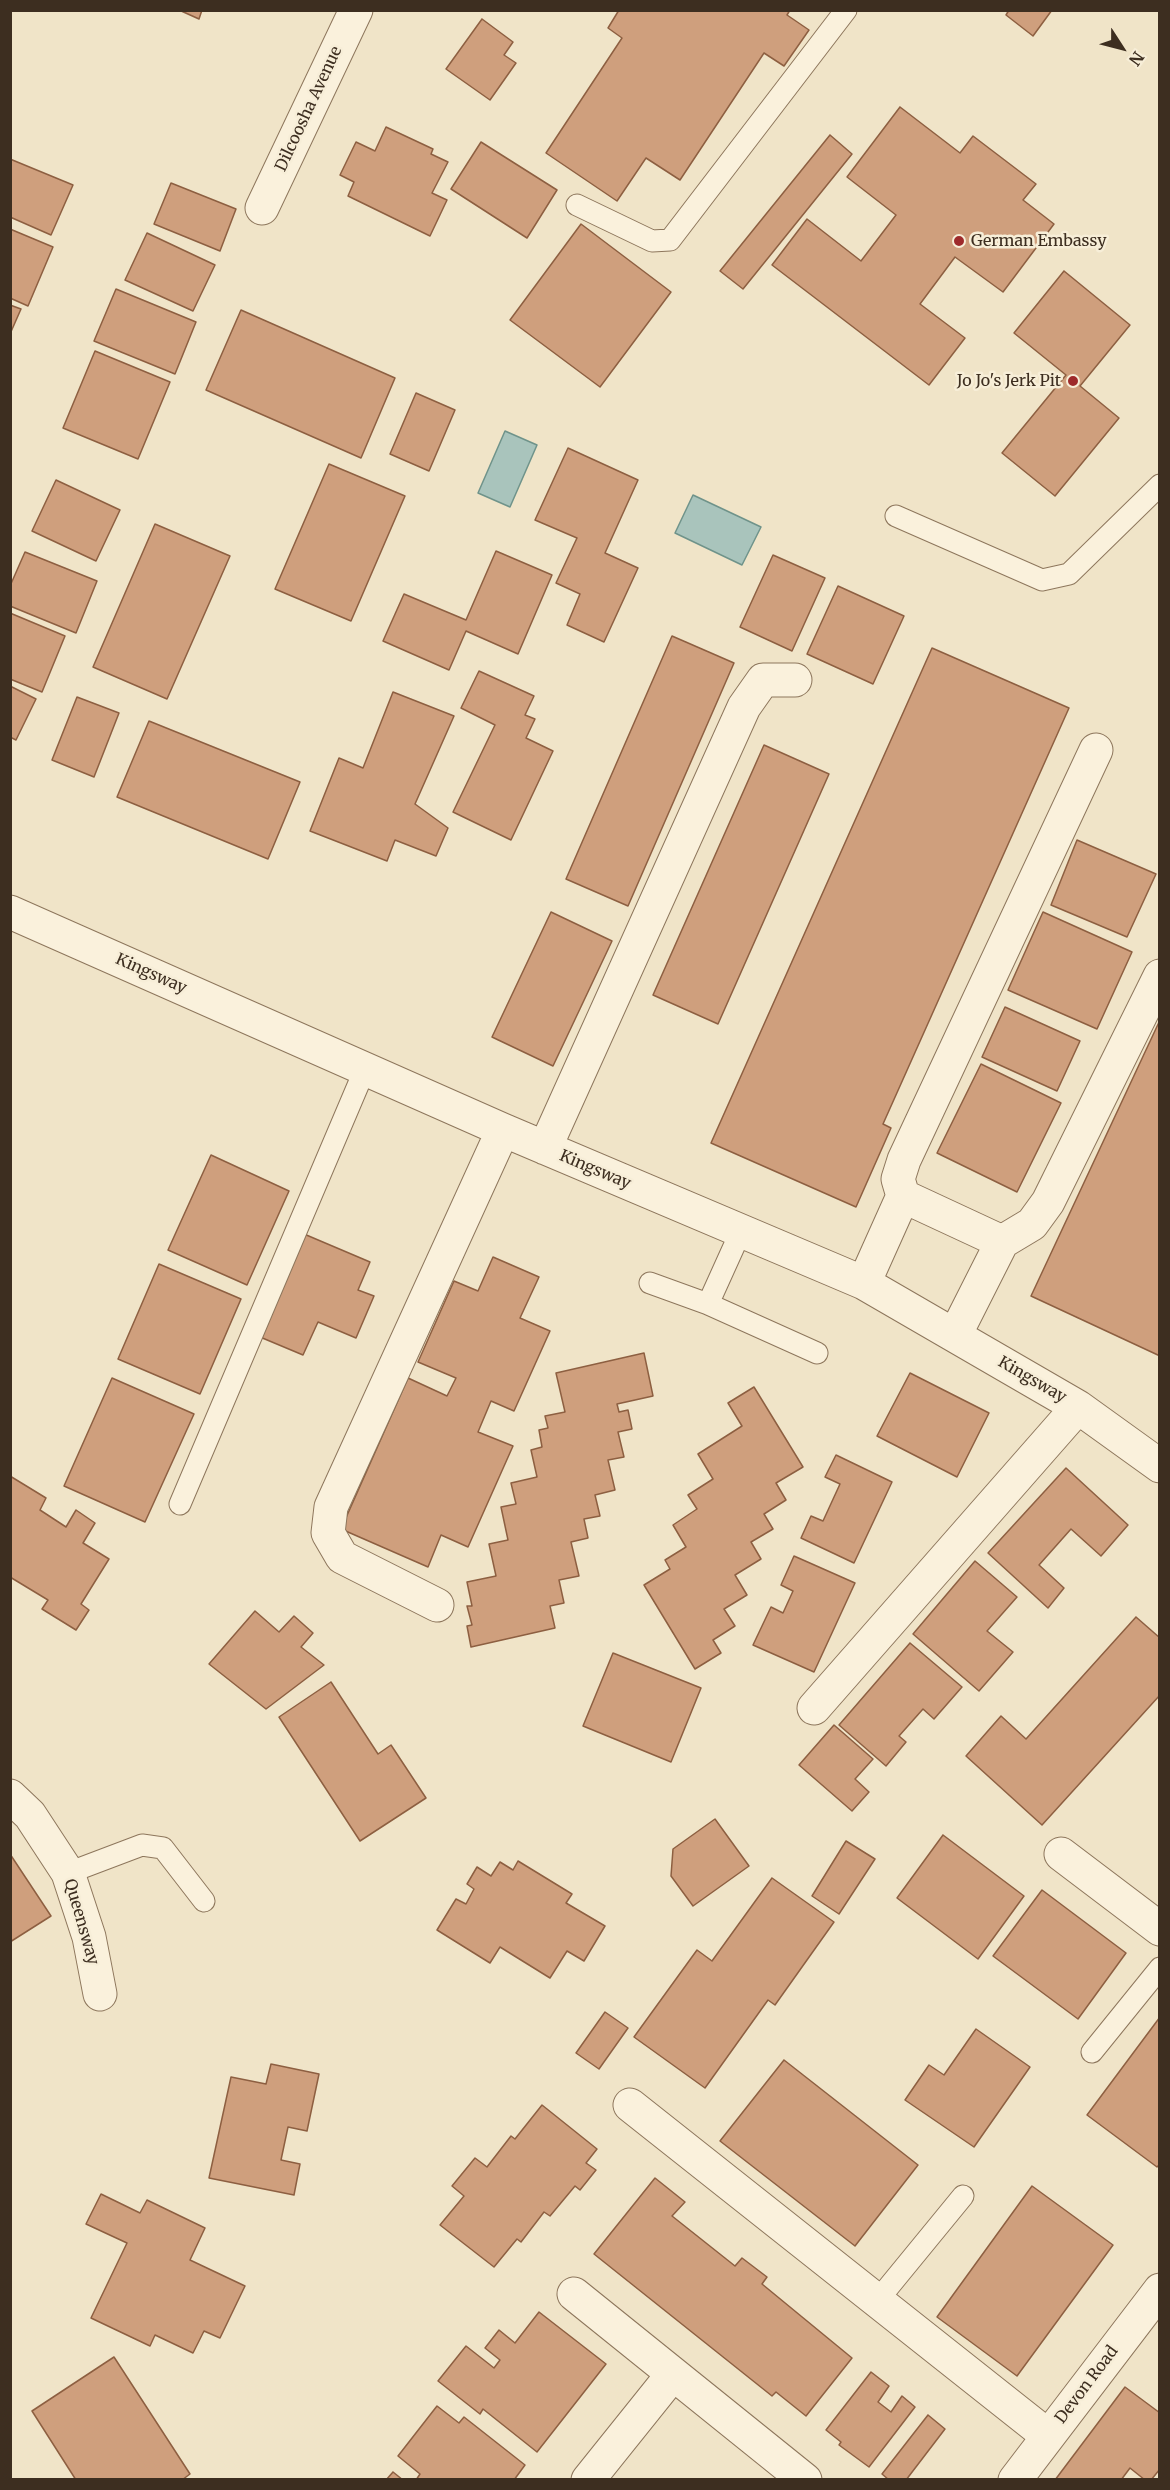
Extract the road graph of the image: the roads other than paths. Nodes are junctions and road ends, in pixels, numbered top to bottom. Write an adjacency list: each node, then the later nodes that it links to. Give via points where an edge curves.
1 (356, 10): 4 (street, Dilcoosha Avenue)
2 (844, 11): 3 (lane, via 669,240 652,241)
3 (577, 205)
4 (262, 208)
5 (1160, 485): 6 (lane, via 1069,574 1042,580)
6 (896, 516)
7 (795, 680): 13 (street, via 763,680 744,707)
8 (1096, 750): 14 (street, via 904,1160 898,1179)
9 (10, 912): 11 (street, Kingsway)
10 (1160, 976): 16 (street, via 1048,1202 1032,1224)
11 (365, 1069): 12 (street, Kingsway); 24 (lane)
12 (503, 1130): 13 (street, Kingsway); 25 (street, via 331,1507 328,1533 342,1557)
13 (545, 1148): 15 (street, Kingsway)
14 (903, 1196): 16 (street); 18 (street)
15 (741, 1231): 18 (street, Kingsway); 19 (lane)
16 (1002, 1242): 20 (street)
17 (650, 1283): 19 (lane)
18 (864, 1283): 20 (street, Kingsway)
19 (708, 1304): 21 (lane)
20 (955, 1335): 22 (street, Kingsway)
21 (816, 1353)
22 (1078, 1407): 23 (street, Kingsway); 26 (street)
23 (1160, 1466)
24 (180, 1504)
25 (436, 1605)
26 (814, 1708)
27 (10, 1796): 29 (street, Queensway, via 30,1815)
28 (1061, 1854): 31 (street)
29 (68, 1873): 30 (lane, via 142,1845 163,1848); 33 (street, Queensway, via 89,1936)
30 (204, 1901)
31 (1160, 1929)
32 (1160, 1968): 34 (lane)
33 (100, 1994)
34 (1092, 2052)
35 (630, 2105): 39 (street)
36 (963, 2196): 39 (lane)
37 (1160, 2289): 41 (street, Devon Road)
38 (574, 2294): 40 (street)
39 (877, 2301): 41 (street)
40 (673, 2374): 42 (street); 43 (street)
41 (1048, 2436): 44 (street, Devon Road)
42 (588, 2480)
43 (804, 2480)
44 (1015, 2480)

